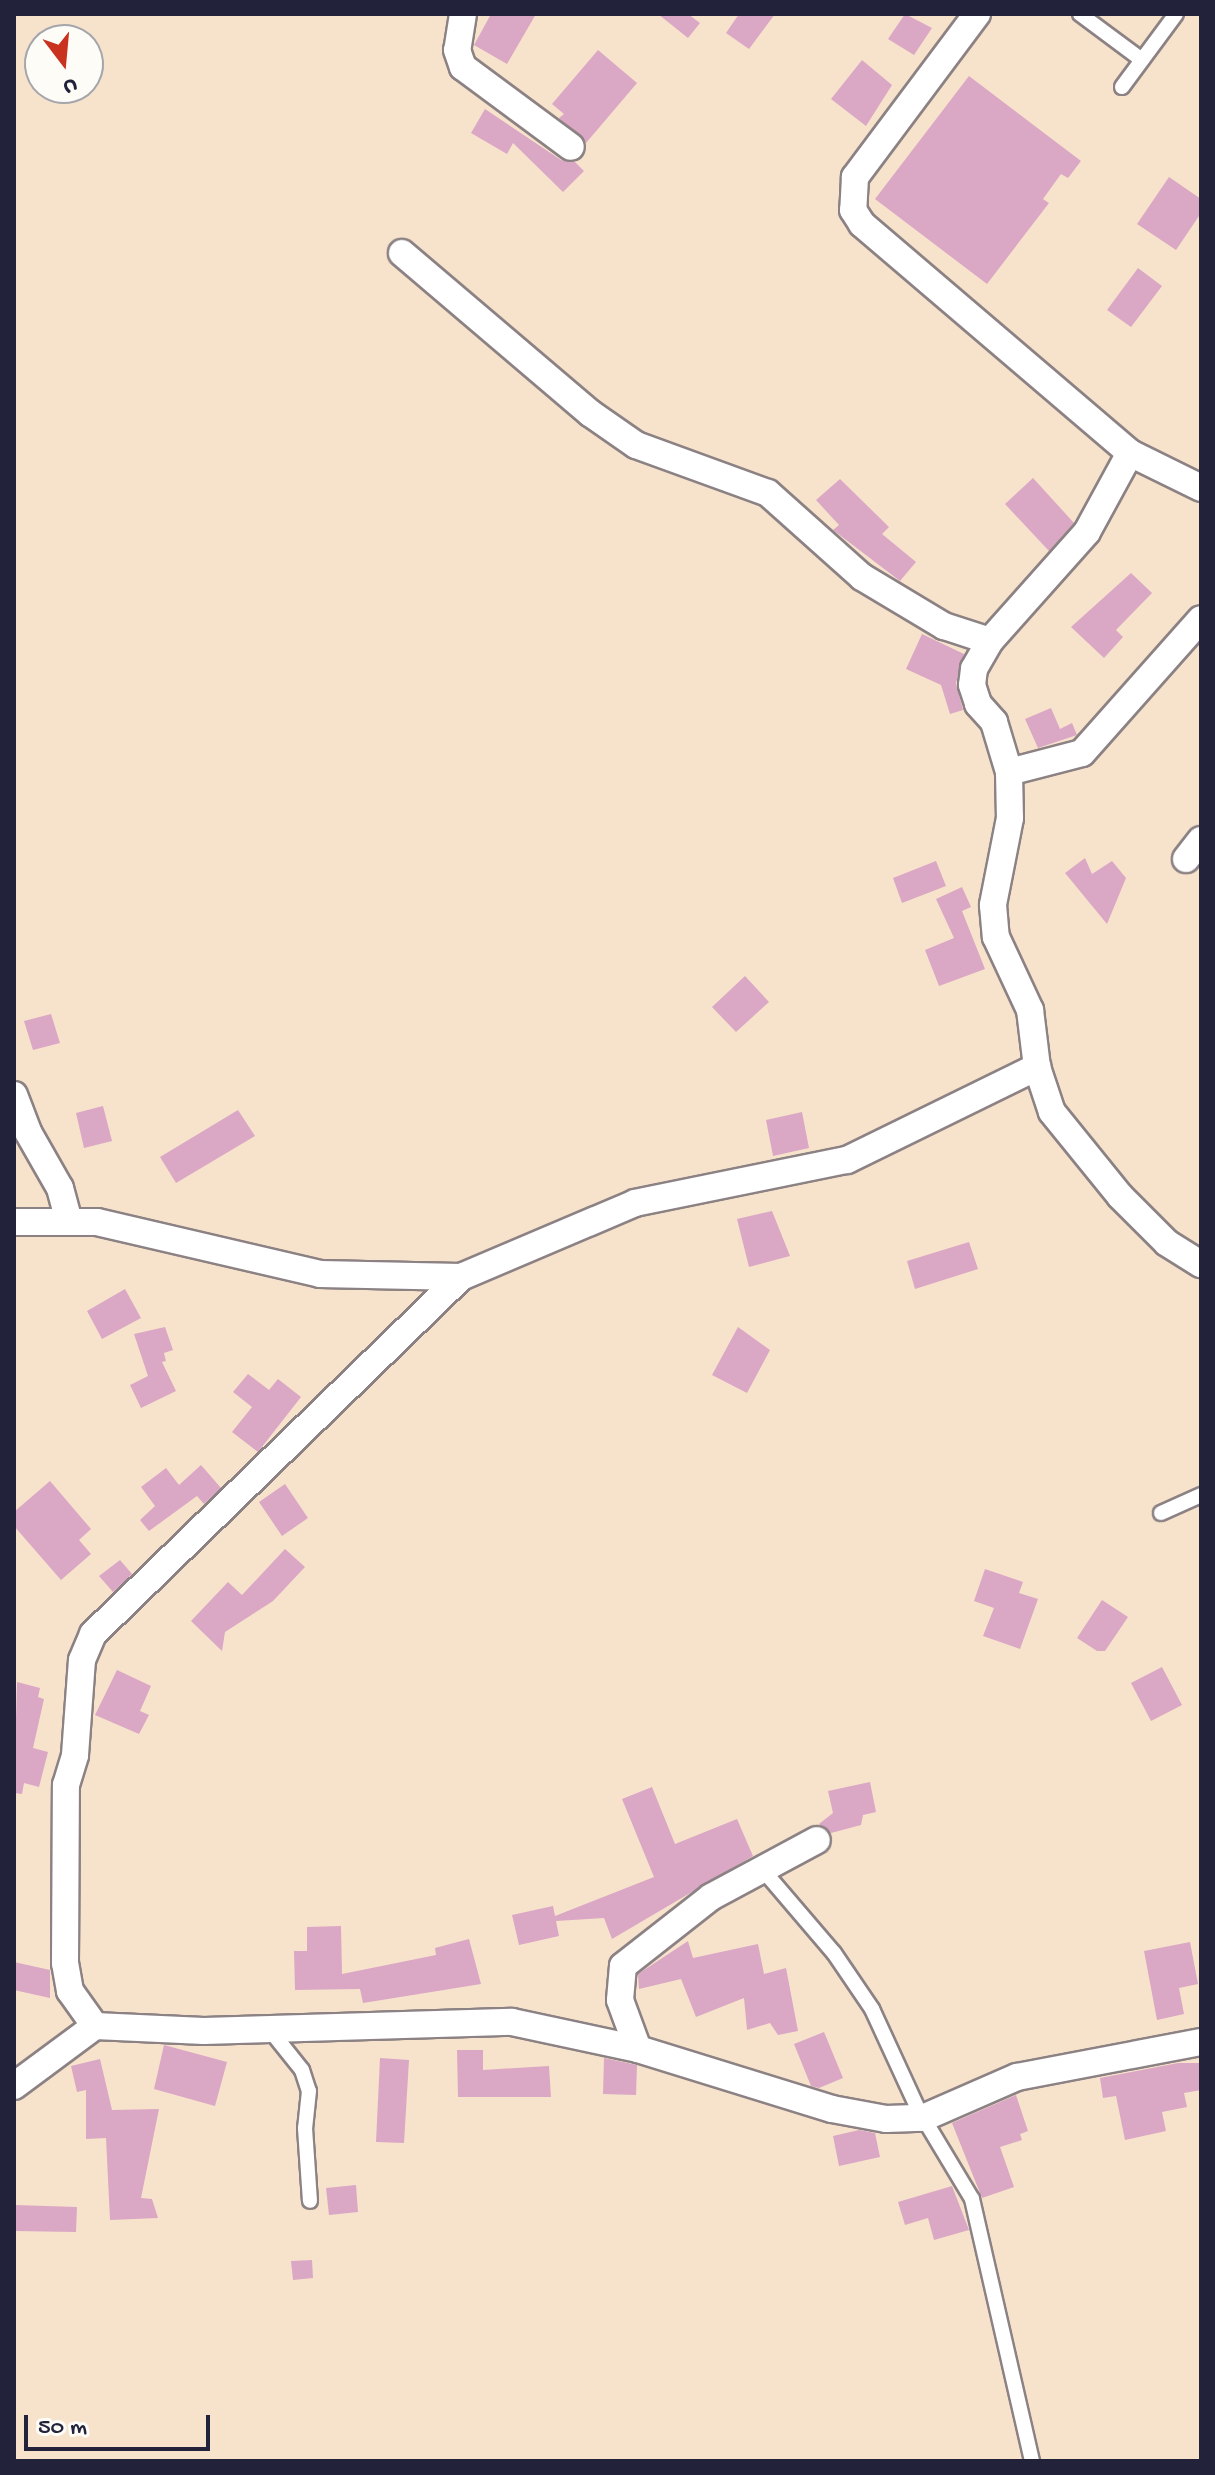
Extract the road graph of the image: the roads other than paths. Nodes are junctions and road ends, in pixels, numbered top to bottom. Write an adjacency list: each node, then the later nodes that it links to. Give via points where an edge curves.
1 (463, 14): 7 (street, via 457,50 463,67)
2 (977, 14): 9 (street, via 855,177 853,210 862,224)
3 (1080, 14): 5 (lane)
4 (1176, 14): 5 (lane)
5 (1142, 60): 6 (lane)
6 (1122, 87)
7 (571, 147)
8 (402, 253): 12 (street, via 590,413 636,445 768,493 862,577 944,626)
9 (1130, 453): 10 (street); 12 (street, via 1087,532)
10 (1201, 488)
11 (1201, 619): 13 (street, via 1089,747 1068,759)
12 (990, 641): 13 (street, via 974,669 973,691 994,722)
13 (1009, 772): 14 (street, via 1010,818 993,920 1001,956 1030,1010)
14 (1037, 1067): 18 (street, via 1052,1112 1084,1156 1167,1243); 19 (street, via 847,1160 635,1203)
15 (14, 1095): 16 (street, via 32,1140 57,1180)
16 (68, 1218): 17 (street); 19 (street, via 304,1272)
17 (14, 1222)
18 (1201, 1264)
19 (461, 1277): 24 (street, via 93,1634 82,1660 75,1755 66,1785 65,1963 70,1991)
20 (1201, 1495): 21 (lane)
21 (1161, 1513)
22 (817, 1840): 23 (street)
23 (763, 1870): 27 (street, via 711,1897 623,1966 620,2000); 29 (lane, via 853,1979 880,2023)
24 (95, 2026): 25 (street); 28 (street)
25 (270, 2030): 27 (street, via 512,2022); 30 (lane, via 302,2070 309,2091 305,2128)
26 (1201, 2042): 29 (street, via 1017,2077)
27 (638, 2049): 29 (street, via 832,2109 886,2119)
28 (14, 2086)
29 (923, 2118): 31 (lane, via 972,2199)
30 (310, 2201)
31 (1032, 2461)

